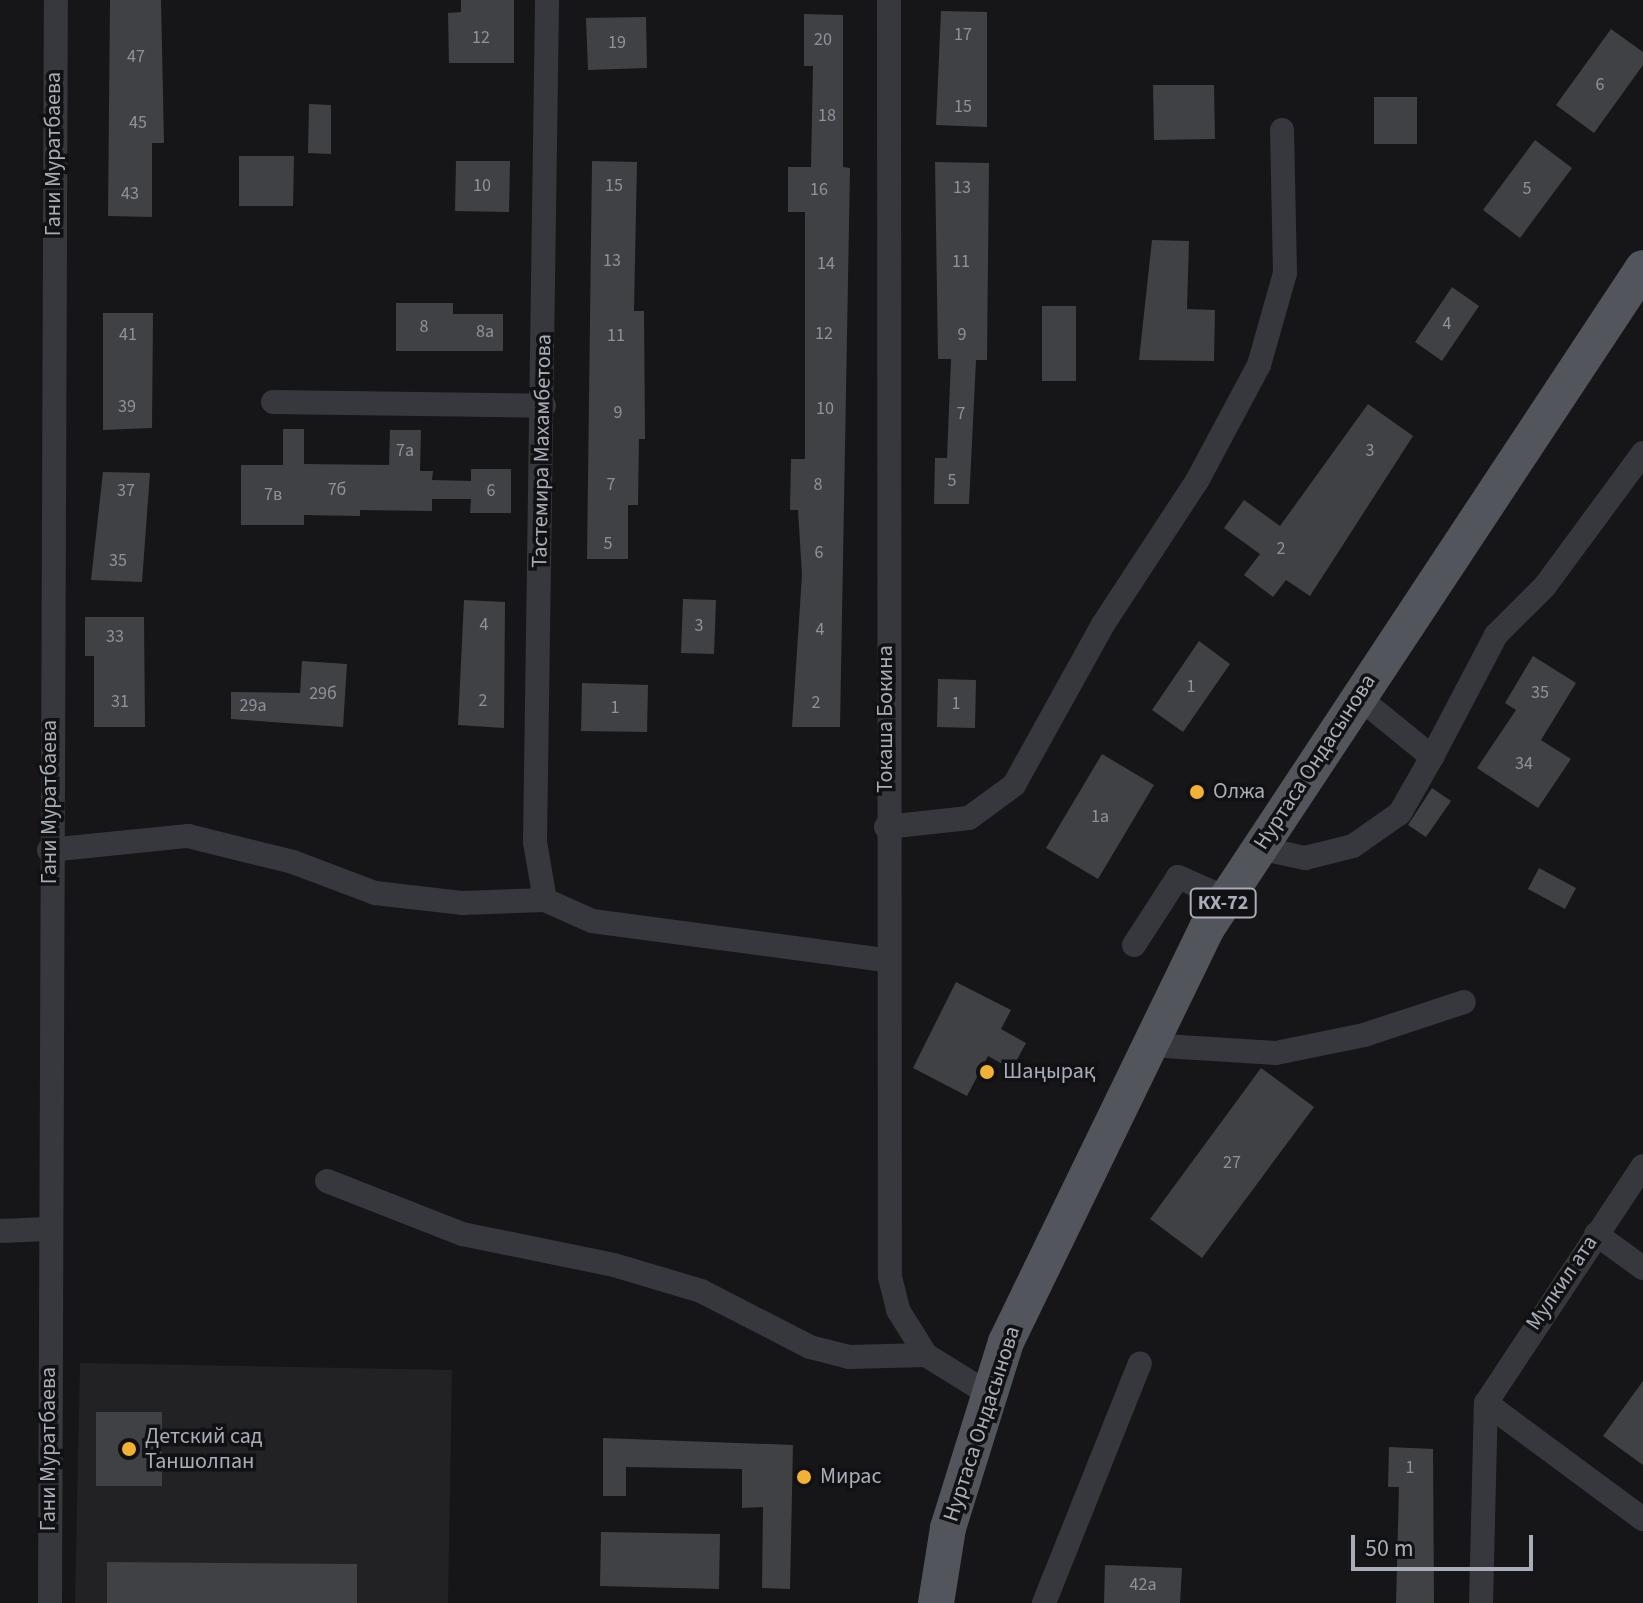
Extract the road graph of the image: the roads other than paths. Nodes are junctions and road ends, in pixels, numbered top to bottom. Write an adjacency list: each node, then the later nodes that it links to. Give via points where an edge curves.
1 (56, 0): 13 (street, Гани Муратбаева)
2 (547, 0): 7 (street, Тастемира Махамбетова)
3 (889, 0): 11 (street, Токаша Бокина)
4 (1282, 130): 11 (street, via 1285,273 1259,365 1197,481 1102,626 1014,785 969,818)
5 (1643, 268): 9 (main road, Нуртаса Ондасынова / КХ-72)
6 (273, 402): 7 (street)
7 (544, 406): 15 (street, Тастемира Махамбетова, via 535,842)
8 (1643, 453): 10 (street, via 1545,586 1496,635)
9 (1357, 696): 10 (street); 12 (main road, Нуртаса Ондасынова / КХ-72)
10 (1432, 757): 12 (street, via 1400,813 1353,846 1305,858)
11 (886, 827): 17 (street, Токаша Бокина)
12 (1259, 848): 14 (main road, Нуртаса Ондасынова / КХ-72)
13 (49, 850): 15 (street, via 188,836 293,862 375,893 463,903); 22 (street, Гани Муратбаева)
14 (1226, 898): 16 (street, via 1178,877); 19 (main road, Нуртаса Ондасынова / КХ-72)
15 (545, 900): 17 (street, via 592,921)
16 (1134, 945)
17 (885, 960): 26 (street, Токаша Бокина, via 890,1277 909,1335)
18 (1464, 1002): 19 (street, via 1364,1035 1276,1053)
19 (1149, 1045): 28 (main road, Нуртаса Ондасынова / КХ-72, via 1006,1342)
20 (1643, 1166): 24 (street, Мулкил ата)
21 (327, 1181): 26 (street, via 462,1234 614,1265 701,1291 810,1347 849,1357)
22 (48, 1229): 23 (street); 31 (street, Гани Муратбаева)
23 (0, 1231)
24 (1596, 1234): 25 (street); 29 (street, Мулкил ата)
25 (1643, 1268)
26 (926, 1355): 28 (street, Токаша Бокина)
27 (1140, 1363): 33 (street)
28 (989, 1394): 32 (main road, Нуртаса Ондасынова / КХ-72, via 948,1528)
29 (1486, 1403): 30 (street); 34 (street)
30 (1643, 1519)
31 (50, 1603)
32 (936, 1603)
33 (1044, 1603)
34 (1481, 1603)

